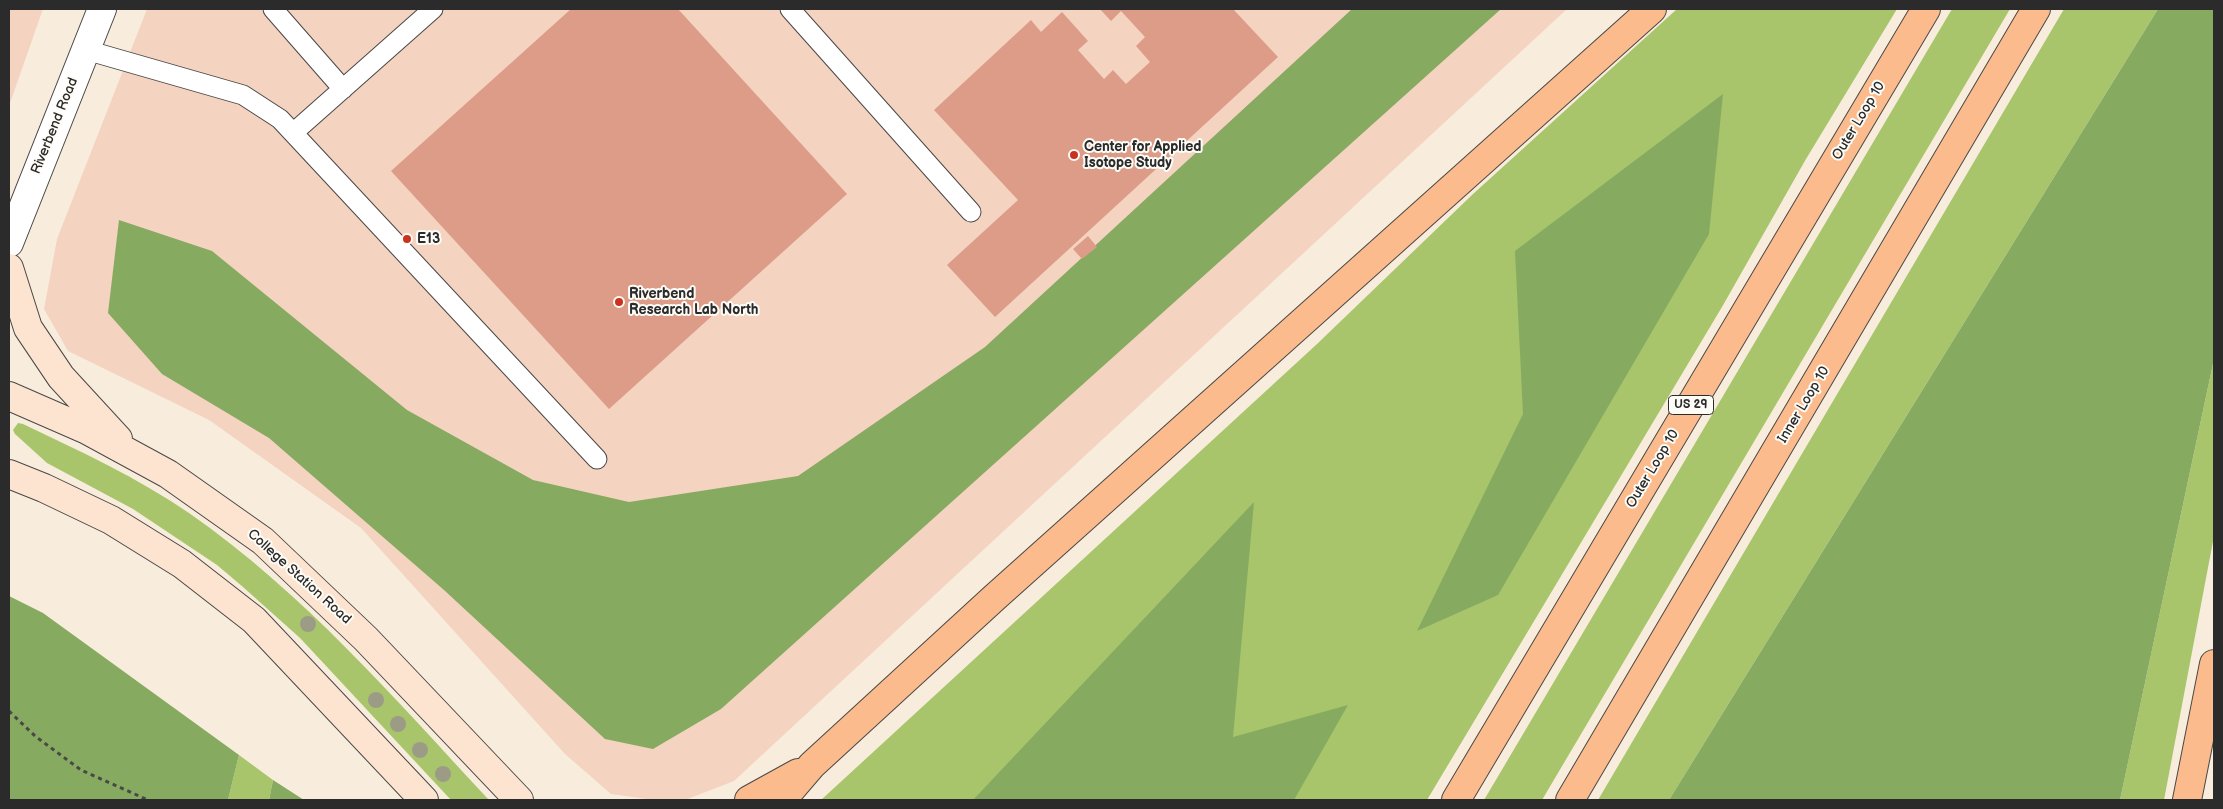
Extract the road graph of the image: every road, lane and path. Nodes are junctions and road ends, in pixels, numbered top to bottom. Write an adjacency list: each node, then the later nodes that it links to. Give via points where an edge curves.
1 (100, 9): 8 (street, Riverbend Road)
2 (273, 9): 9 (lane)
3 (433, 9): 9 (lane)
4 (790, 9): 11 (lane)
5 (1652, 9): 20 (highway)
6 (1926, 9): 26 (highway, Outer Loop 10 / US 29)
7 (2036, 9): 27 (highway, Inner Loop 10)
8 (86, 50): 10 (lane, via 242,95 280,119); 12 (street, Riverbend Road)
9 (343, 89): 10 (lane)
10 (293, 133): 16 (lane)
11 (971, 212)
12 (9, 243)
13 (9, 268): 15 (main road, via 28,328 61,377)
14 (9, 396): 15 (main road, College Station Road, via 87,430)
15 (133, 455): 23 (main road, College Station Road, via 168,474 263,541 366,638)
16 (597, 459)
17 (9, 474): 22 (main road, via 111,520 182,564 254,620)
18 (2214, 664): 28 (highway)
19 (9, 712): 21 (path, via 81,770)
20 (812, 765): 24 (highway); 25 (highway)
21 (148, 800)
22 (424, 800)
23 (519, 800)
24 (749, 800)
25 (782, 800)
26 (1456, 800)
27 (1570, 800)
28 (2187, 800)

